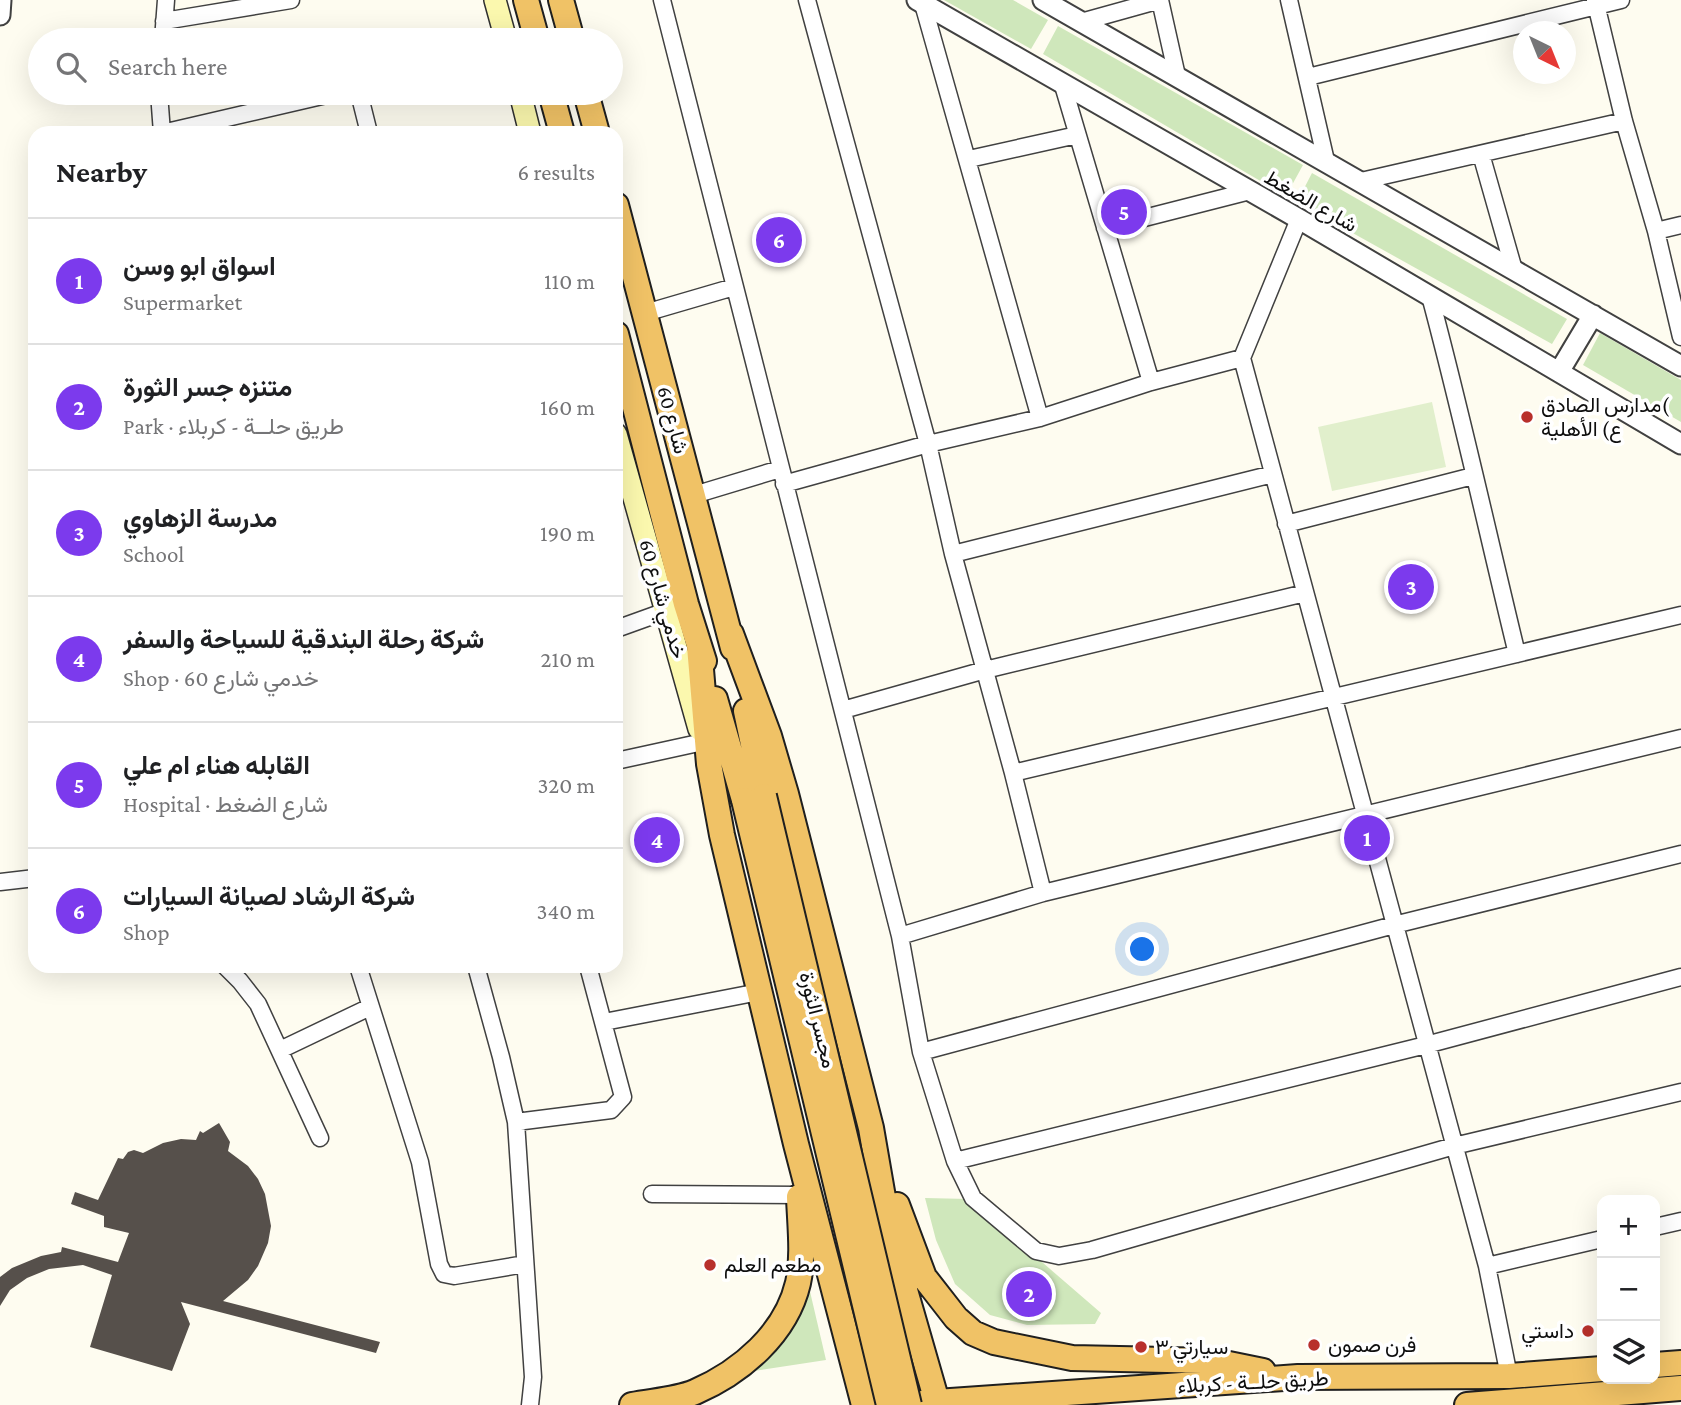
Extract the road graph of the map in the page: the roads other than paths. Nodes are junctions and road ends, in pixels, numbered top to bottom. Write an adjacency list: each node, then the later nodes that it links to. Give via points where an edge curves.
1 (1, 0): 14 (street)
2 (166, 0): 15 (street)
3 (291, 0): 15 (street)
4 (495, 0): 18 (main road)
5 (526, 0): 19 (highway)
6 (561, 0): 20 (highway)
7 (662, 0): 49 (street)
8 (807, 0): 60 (street)
9 (1043, 0): 16 (street, شارع الضغط)
10 (1290, 0): 22 (street)
11 (1621, 0): 13 (street)
12 (920, 2): 23 (street, شارع الضغط); 39 (street)
13 (1596, 3): 22 (street); 30 (street)
14 (0, 15)
15 (164, 21): 17 (street)
16 (1081, 22): 21 (street, شارع الضغط); 21 (street, via 1160,0)
17 (164, 28)
18 (503, 28)
19 (534, 28)
20 (569, 28)
21 (1177, 76): 40 (street, شارع الضغط)
22 (1308, 77): 40 (street)
23 (1062, 82): 37 (street); 42 (street, شارع الضغط)
24 (160, 105): 31 (street)
25 (283, 105): 32 (street)
26 (362, 105): 33 (street)
27 (523, 105): 34 (main road)
28 (554, 105): 35 (highway)
29 (589, 105): 36 (highway)
30 (1624, 121): 38 (street); 47 (street)
31 (161, 126)
32 (192, 126)
33 (367, 126)
34 (528, 126)
35 (560, 126)
36 (595, 126)
37 (1077, 135): 39 (street); 45 (street)
38 (1481, 154): 41 (street); 48 (street)
39 (969, 159): 59 (street)
40 (1326, 161): 41 (street, شارع الضغط)
41 (1361, 181): 48 (street, شارع الضغط)
42 (1250, 191): 43 (street, شارع الضغط); 45 (street)
43 (1299, 219): 50 (street, شارع الضغط); 54 (street)
44 (1681, 225): 47 (street)
45 (1105, 228): 58 (street)
46 (623, 231): 51 (highway, شارع 60)
47 (1656, 231): 53 (street)
48 (1514, 270): 52 (street, شارع الضغط)
49 (733, 286): 51 (street); 65 (street)
50 (1430, 296): 57 (street, شارع الضغط); 64 (street)
51 (645, 313): 66 (highway, شارع 60)
52 (1593, 315): 56 (street, شارع الضغط); 57 (street)
53 (1681, 337)
54 (1242, 358): 58 (street); 63 (street)
55 (623, 361): 74 (highway, شارع 60)
56 (1681, 366)
57 (1559, 372): 61 (street, شارع الضغط)
58 (1151, 382): 59 (street)
59 (1040, 418): 60 (street)
60 (928, 444): 65 (street); 68 (street)
61 (1681, 444)
62 (623, 459): 70 (main road, خدمي شارع 60)
63 (1273, 474): 67 (street); 68 (street)
64 (1473, 476): 67 (street); 75 (street)
65 (782, 477): 66 (street); 78 (street)
66 (694, 495): 73 (highway, شارع 60)
67 (1286, 524): 69 (street)
68 (953, 554): 76 (street)
69 (1305, 593): 76 (street); 77 (street)
70 (666, 611): 72 (street); 80 (main road, خدمي شارع 60)
71 (1681, 615): 75 (street)
72 (623, 626)
73 (731, 634): 83 (highway, مجسر الثورة); 104 (highway, via 786,794)
74 (699, 646): 80 (highway); 83 (highway, مجسر الثورة)
75 (1517, 654): 77 (street)
76 (985, 670): 78 (street); 82 (street)
77 (1333, 698): 82 (street); 84 (street)
78 (843, 710): 90 (street)
79 (1681, 738): 84 (street)
80 (706, 753): 81 (street); 96 (highway)
81 (623, 760)
82 (1013, 773): 88 (street)
83 (754, 798): 128 (highway, مجسر الثورة, bridge); 129 (highway, مجسر الثورة, bridge)
84 (1364, 814): 88 (street); 89 (street)
85 (1681, 854): 89 (street)
86 (28, 879): 87 (street)
87 (0, 882)
88 (1043, 893): 90 (street)
89 (1394, 925): 99 (street); 101 (street)
90 (900, 936): 101 (street)
91 (232, 973): 100 (street, via 258,1003)
92 (360, 973): 97 (street)
93 (478, 973): 103 (street)
94 (590, 973): 98 (street)
95 (1681, 977): 99 (street)
96 (759, 992): 98 (street); 106 (highway)
97 (370, 1007): 100 (street); 116 (street, via 421,1162 444,1274)
98 (604, 1022): 103 (street, via 623,1097 618,1105 611,1110)
99 (1426, 1045): 107 (street); 108 (street)
100 (279, 1050): 105 (street)
101 (921, 1052): 108 (street)
102 (1681, 1092): 107 (street)
103 (516, 1122): 116 (street)
104 (871, 1128): 113 (highway); 122 (highway, via 924,1277 973,1333 994,1342 1072,1358 1213,1361)
105 (320, 1138)
106 (796, 1144): 110 (highway); 115 (highway)
107 (1454, 1146): 108 (street, via 1059,1256 1036,1251 973,1198); 117 (street)
108 (955, 1161)
109 (652, 1194): 110 (street)
110 (799, 1195): 126 (highway, via 798,1283 784,1316 762,1347 739,1367 693,1393)
111 (1681, 1221): 112 (street)
112 (1660, 1226)
113 (890, 1238): 115 (highway, via 884,1261 866,1276 834,1273); 124 (highway)
114 (1597, 1240): 117 (street)
115 (825, 1255): 127 (highway)
116 (525, 1264): 125 (street, via 533,1377)
117 (1487, 1266): 121 (street)
118 (1681, 1363): 119 (highway)
119 (1660, 1365)
120 (1597, 1369): 121 (highway, طريق حلــة - كربلاء)
121 (1509, 1376): 122 (highway, طريق حلــة - كربلاء)
122 (1298, 1377): 124 (highway, طريق حلــة - كربلاء)
123 (1681, 1388): 130 (highway)
124 (938, 1403): 129 (highway, طريق حلــة - كربلاء)
125 (530, 1405)
126 (632, 1405)
127 (864, 1405)
128 (889, 1405)
129 (907, 1405)
130 (1467, 1405)

